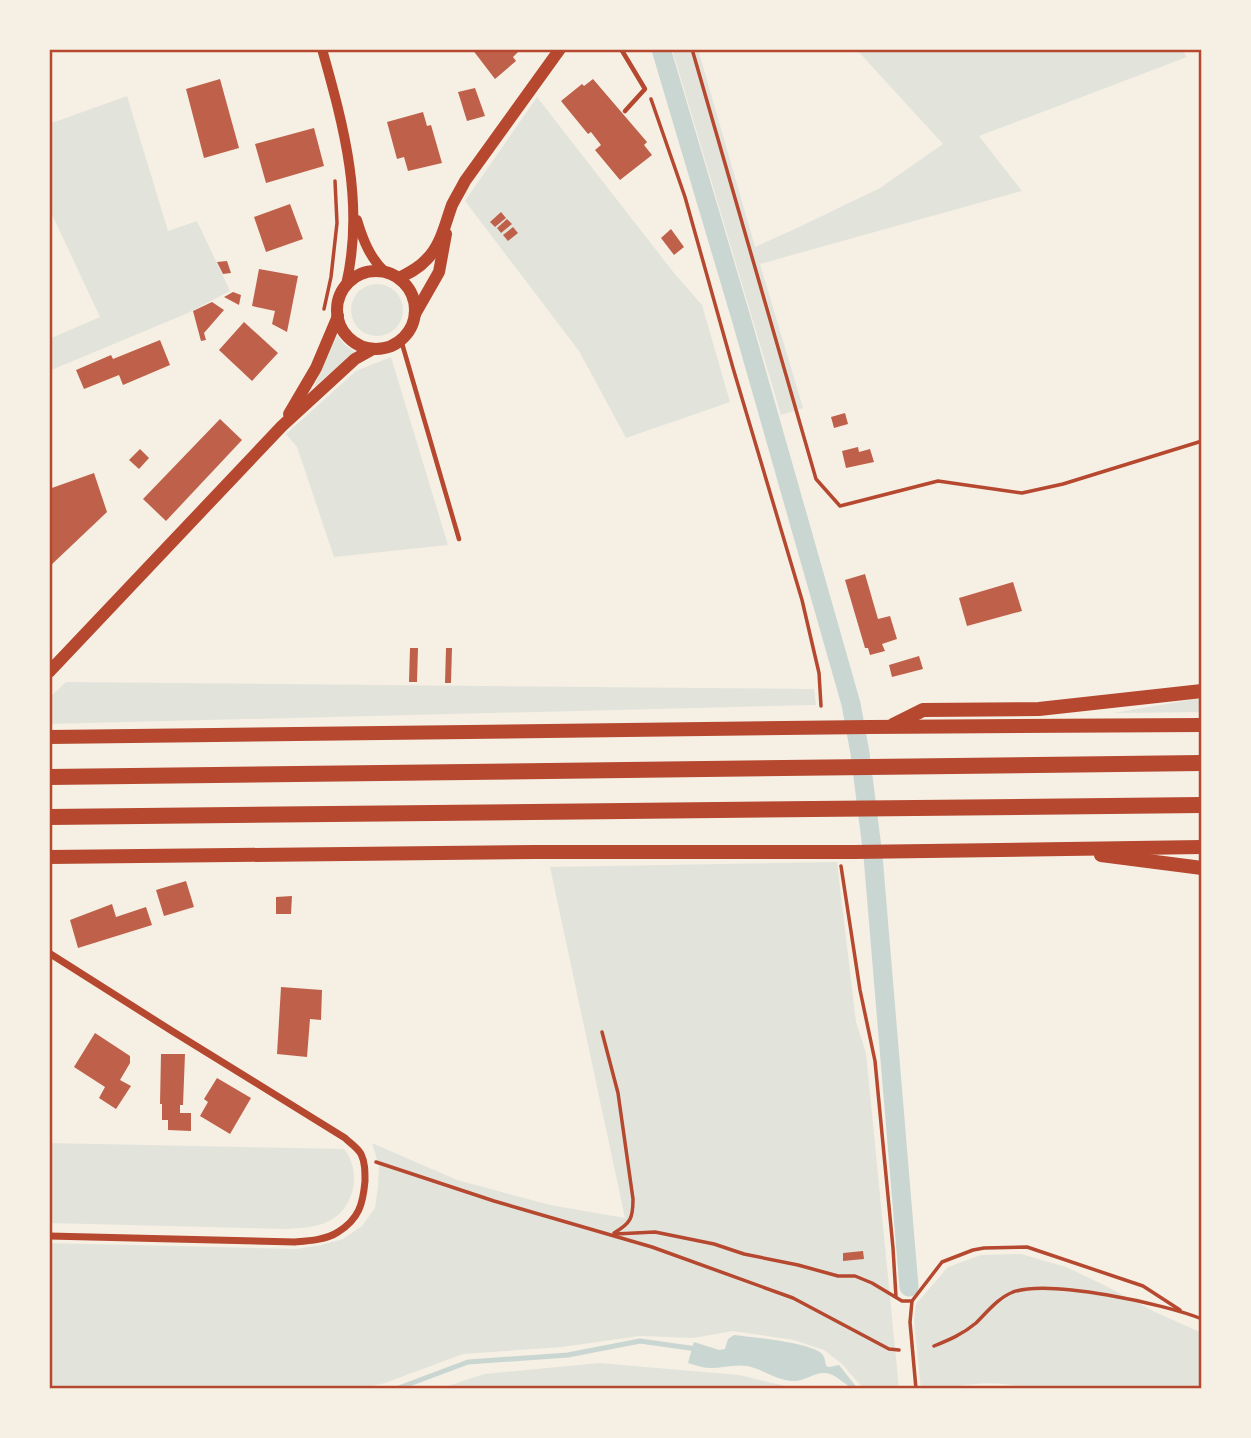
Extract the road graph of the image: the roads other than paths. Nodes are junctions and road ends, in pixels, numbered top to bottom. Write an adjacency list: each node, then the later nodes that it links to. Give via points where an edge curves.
1 (322, 49): 5 (street, via 337,101)
2 (560, 49): 6 (main road, via 466,181)
3 (621, 49): 4 (lane, via 645,89)
4 (625, 111)
5 (355, 213): 7 (street, via 362,237); 9 (street)
6 (448, 217): 8 (main road, via 432,253); 10 (main road, via 439,272)
7 (385, 272): 8 (main road); 9 (main road, via 367,272)
8 (399, 278): 10 (main road, via 411,292)
9 (346, 285): 11 (main road, via 339,298)
10 (415, 314): 12 (main road, via 412,327)
11 (338, 316): 13 (main road, via 351,340); 14 (main road, via 316,368)
12 (401, 340): 13 (main road); 15 (lane)
13 (373, 349): 14 (main road, via 355,359)
14 (282, 426): 16 (main road)
15 (458, 539)
16 (49, 672)
17 (1202, 691): 19 (highway, via 1040,709 923,710)
18 (1202, 725): 19 (highway)
19 (889, 727): 20 (highway)
20 (49, 737)
21 (1202, 764): 22 (highway)
22 (49, 777)
23 (1202, 805): 24 (highway)
24 (49, 817)
25 (1202, 847): 26 (highway)
26 (1048, 849): 27 (highway); 28 (highway)
27 (49, 857)
28 (1202, 868)
29 (49, 953): 30 (street, via 345,1138 359,1151 365,1171 364,1200 358,1212 336,1234 319,1239)
30 (49, 1236)

